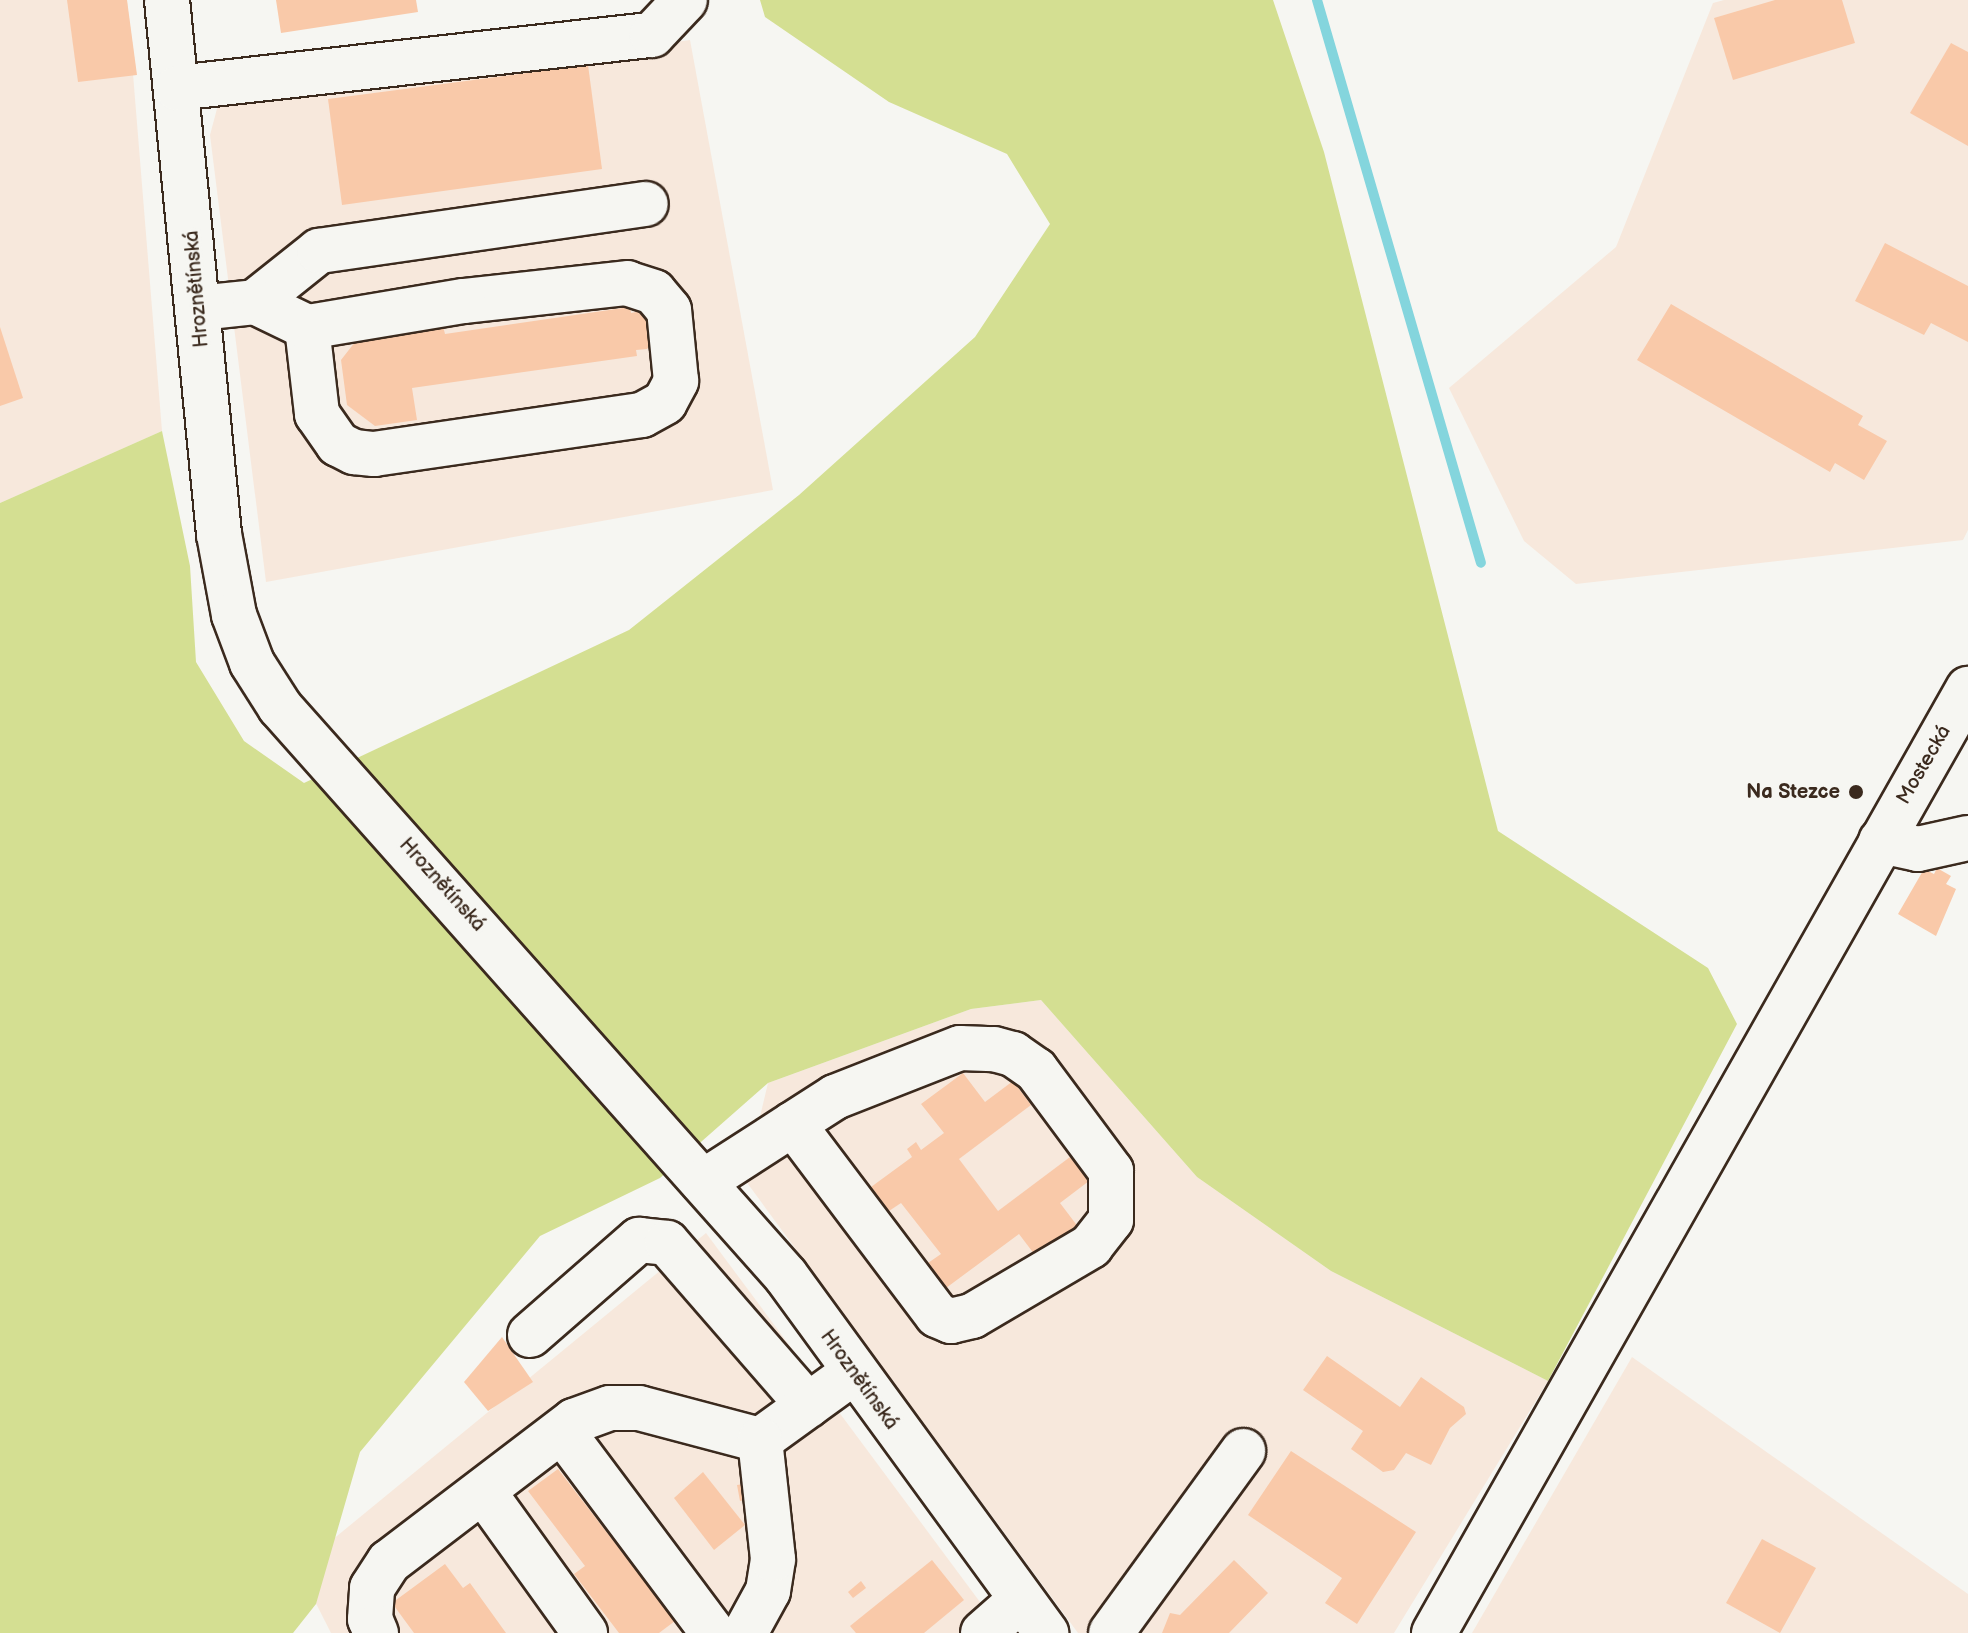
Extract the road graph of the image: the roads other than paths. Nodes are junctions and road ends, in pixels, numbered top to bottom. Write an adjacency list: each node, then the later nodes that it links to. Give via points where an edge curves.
1 (167, 0): 3 (street, Hroznětínská)
2 (685, 0): 3 (street, via 652,35)
3 (177, 88): 6 (street, Hroznětínská)
4 (646, 204): 5 (street, via 319,251)
5 (255, 302): 6 (street); 7 (street)
6 (199, 308): 12 (street, Hroznětínská, via 219,534 234,615 252,663 280,707)
7 (307, 327): 7 (street, via 317,414 331,437 354,452 374,454 642,415 665,402 676,381 669,310 654,292 627,283 463,301)
8 (1968, 689): 10 (street, Mostecká)
9 (1968, 838): 10 (street, via 1918,849)
10 (1881, 841): 27 (street, Mostecká)
11 (793, 1124): 11 (street, via 835,1097 960,1048 1013,1054 1036,1070 1111,1171 1111,1220 1091,1246 972,1316 951,1321 937,1315); 12 (street)
12 (703, 1182): 14 (street, Hroznětínská, via 786,1276)
13 (530, 1335): 15 (street, via 639,1240 667,1243)
14 (854, 1372): 15 (street); 20 (street, Hroznětínská)
15 (808, 1405): 17 (street)
16 (562, 1431): 17 (street, via 610,1408 639,1408); 19 (street); 23 (street)
17 (760, 1440): 24 (street, via 773,1559 768,1591)
18 (1243, 1451): 26 (street)
19 (483, 1491): 21 (street, via 412,1566 372,1588 370,1619); 22 (street)
20 (1032, 1617): 25 (street)
21 (376, 1633)
22 (585, 1633)
23 (713, 1633)
24 (745, 1633)
25 (983, 1633)
26 (1111, 1633)
27 (1434, 1633)

